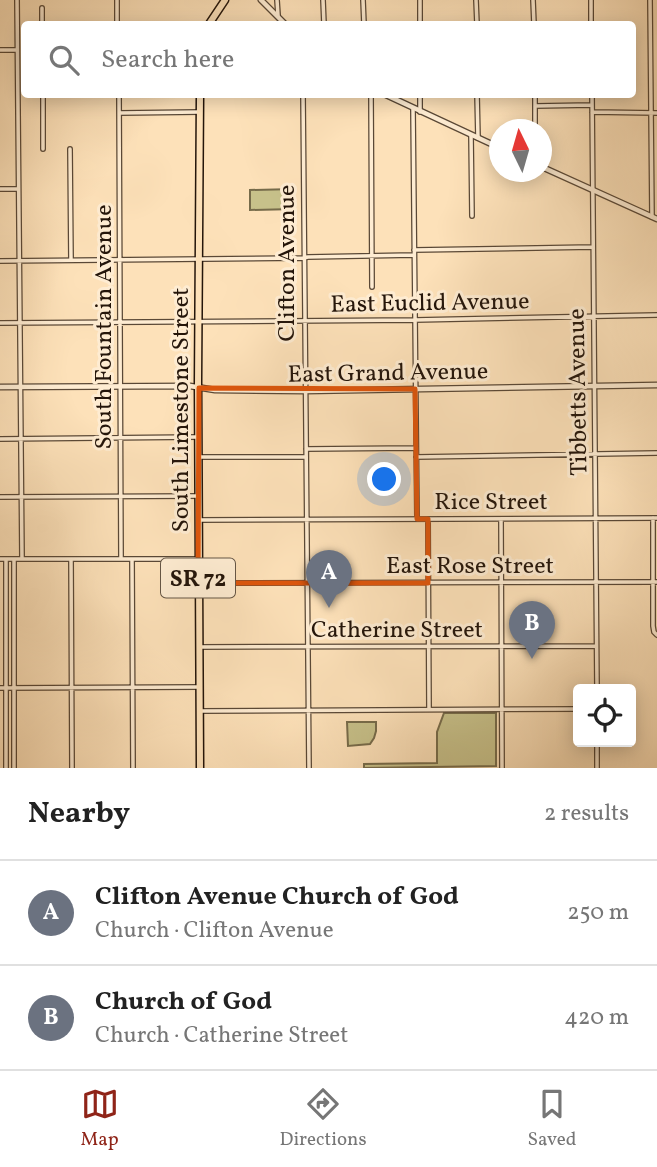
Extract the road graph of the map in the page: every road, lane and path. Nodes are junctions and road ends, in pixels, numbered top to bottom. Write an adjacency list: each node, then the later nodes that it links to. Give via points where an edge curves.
1 (17, 0): 25 (street)
2 (117, 0): 16 (street)
3 (225, 0): 17 (main road)
4 (261, 0): 14 (street)
5 (277, 0): 14 (street)
6 (323, 0): 19 (street)
7 (363, 0): 20 (street)
8 (420, 0): 21 (street)
9 (477, 0): 22 (street)
10 (533, 0): 23 (street)
11 (591, 0): 24 (street)
12 (650, 0): 27 (street)
13 (42, 8): 15 (street)
14 (278, 18): 18 (street)
15 (42, 21)
16 (117, 21)
17 (211, 21)
18 (282, 21)
19 (324, 21)
20 (364, 21)
21 (420, 21)
22 (477, 21)
23 (534, 21)
24 (591, 21)
25 (17, 43): 26 (street); 29 (street)
26 (21, 43)
27 (651, 48): 30 (street); 47 (street)
28 (0, 50): 29 (street)
29 (17, 50): 58 (street)
30 (657, 50)
31 (43, 98): 54 (street)
32 (119, 98): 48 (street, South Fountain Avenue)
33 (200, 98): 44 (main road, South Limestone Street / SR 72)
34 (303, 98): 65 (street, Clifton Avenue)
35 (371, 98): 64 (street)
36 (392, 98): 43 (street)
37 (420, 98): 45 (street)
38 (477, 98): 52 (street)
39 (535, 98): 42 (street)
40 (592, 98): 41 (street, Tibbetts Avenue)
41 (592, 105): 42 (street); 46 (street, Tibbetts Avenue)
42 (535, 106): 50 (street)
43 (413, 109): 45 (street); 63 (street)
44 (200, 112): 48 (street); 68 (main road, South Limestone Street / SR 72)
45 (421, 112): 51 (street)
46 (592, 112): 47 (street); 59 (street, Tibbetts Avenue)
47 (651, 112): 49 (street); 61 (street)
48 (119, 113): 67 (street, South Fountain Avenue)
49 (657, 113)
50 (535, 119)
51 (471, 135): 52 (street); 60 (street)
52 (478, 138): 53 (street)
53 (489, 143)
54 (43, 149)
55 (70, 149): 66 (street)
56 (552, 172): 59 (street)
57 (0, 189): 58 (street)
58 (18, 189): 70 (street)
59 (593, 190): 61 (street); 62 (street, Tibbetts Avenue)
60 (472, 216)
61 (654, 218)
62 (593, 247): 63 (street); 72 (street, Tibbetts Avenue)
63 (414, 253): 64 (street); 74 (street)
64 (372, 256): 65 (street); 71 (street)
65 (303, 258): 68 (street); 75 (street, Clifton Avenue)
66 (71, 260): 67 (street); 70 (street)
67 (120, 260): 68 (street); 76 (street, South Fountain Avenue)
68 (200, 260): 77 (main road, South Limestone Street / SR 72)
69 (0, 261): 70 (street)
70 (19, 261): 79 (street)
71 (372, 287)
72 (594, 316): 73 (street, East Euclid Avenue); 74 (street, East Euclid Avenue); 82 (street, Tibbetts Avenue)
73 (657, 316)
74 (415, 320): 75 (street, East Euclid Avenue); 86 (street)
75 (304, 321): 77 (street, East Euclid Avenue); 87 (street, Clifton Avenue)
76 (120, 322): 77 (street, East Euclid Avenue); 79 (street, East Euclid Avenue); 81 (street, South Fountain Avenue)
77 (199, 322): 85 (main road, South Limestone Street / SR 72)
78 (0, 323): 79 (street, East Euclid Avenue)
79 (20, 323): 84 (street)
80 (657, 385): 82 (street, East Grand Avenue)
81 (120, 386): 84 (street, East Grand Avenue); 85 (street, East Grand Avenue); 89 (street, South Fountain Avenue)
82 (594, 386): 86 (street, East Grand Avenue); 95 (street, Tibbetts Avenue)
83 (0, 387): 84 (street, East Grand Avenue)
84 (20, 387): 91 (street)
85 (198, 388): 87 (street, East Grand Avenue); 88 (main road, South Limestone Street / SR 72)
86 (415, 389): 87 (street, East Grand Avenue); 92 (street)
87 (305, 391): 93 (street, Clifton Avenue)
88 (199, 437): 89 (street); 96 (main road, South Limestone Street / SR 72)
89 (121, 438): 91 (street); 99 (street, South Fountain Avenue)
90 (0, 439): 91 (street)
91 (21, 439): 102 (street)
92 (416, 448): 93 (street); 98 (street)
93 (306, 449): 97 (street, Clifton Avenue)
94 (657, 453): 95 (street)
95 (595, 454): 98 (street); 108 (street, Tibbetts Avenue)
96 (199, 457): 97 (street); 100 (main road, South Limestone Street / SR 72)
97 (306, 457): 104 (street, Clifton Avenue)
98 (416, 457): 105 (street)
99 (121, 496): 100 (street); 102 (street); 114 (street, South Fountain Avenue)
100 (199, 496): 109 (main road, South Limestone Street / SR 72)
101 (0, 497): 102 (street)
102 (22, 497): 112 (street)
103 (655, 518): 108 (street, Rice Street); 118 (street)
104 (307, 519): 105 (street, Rice Street); 109 (street, Rice Street); 120 (street, Clifton Avenue)
105 (417, 519): 106 (street, Rice Street)
106 (428, 519): 107 (street, Rice Street); 121 (street)
107 (500, 519): 108 (street, Rice Street); 122 (street)
108 (596, 519): 117 (street, Tibbetts Avenue)
109 (199, 520): 116 (main road, South Limestone Street / SR 72)
110 (3, 559): 111 (street); 133 (street)
111 (14, 559): 112 (street); 134 (street)
112 (22, 559): 113 (street)
113 (71, 559): 114 (street); 135 (street)
114 (121, 559): 115 (street)
115 (132, 559): 116 (street); 130 (street)
116 (198, 559): 119 (main road, South Limestone Street / SR 72)
117 (596, 582): 118 (street, East Rose Street); 122 (street, East Rose Street); 126 (street, Tibbetts Avenue)
118 (655, 582): 123 (street, via 653,626)
119 (198, 583): 120 (street, East Rose Street); 127 (main road, South Limestone Street / SR 72)
120 (307, 583): 121 (street, East Rose Street); 128 (street, Clifton Avenue)
121 (428, 583): 122 (street, East Rose Street); 124 (street)
122 (500, 583): 125 (street)
123 (657, 635)
124 (429, 646): 125 (street, Catherine Street); 128 (street, Catherine Street); 138 (street)
125 (501, 646): 126 (street, Catherine Street); 139 (street)
126 (596, 646): 129 (street, Tibbetts Avenue)
127 (198, 647): 128 (street, Catherine Street); 131 (main road, South Limestone Street / SR 72)
128 (308, 647): 137 (street, Clifton Avenue)
129 (597, 684)
130 (133, 687): 131 (street); 135 (street); 145 (street)
131 (199, 687): 140 (main road, South Limestone Street / SR 72)
132 (0, 688): 133 (street)
133 (6, 688): 134 (street); 142 (street)
134 (14, 688): 135 (street); 143 (street)
135 (72, 688): 144 (street)
136 (573, 709): 139 (street)
137 (308, 710): 138 (street); 140 (street); 147 (street, Clifton Avenue)
138 (429, 710): 139 (street)
139 (502, 710): 148 (street)
140 (199, 711): 146 (main road, South Limestone Street / SR 72)
141 (597, 747): 149 (street)
142 (6, 768)
143 (14, 768)
144 (72, 768)
145 (133, 768)
146 (200, 768)
147 (309, 768)
148 (502, 768)
149 (597, 768)

